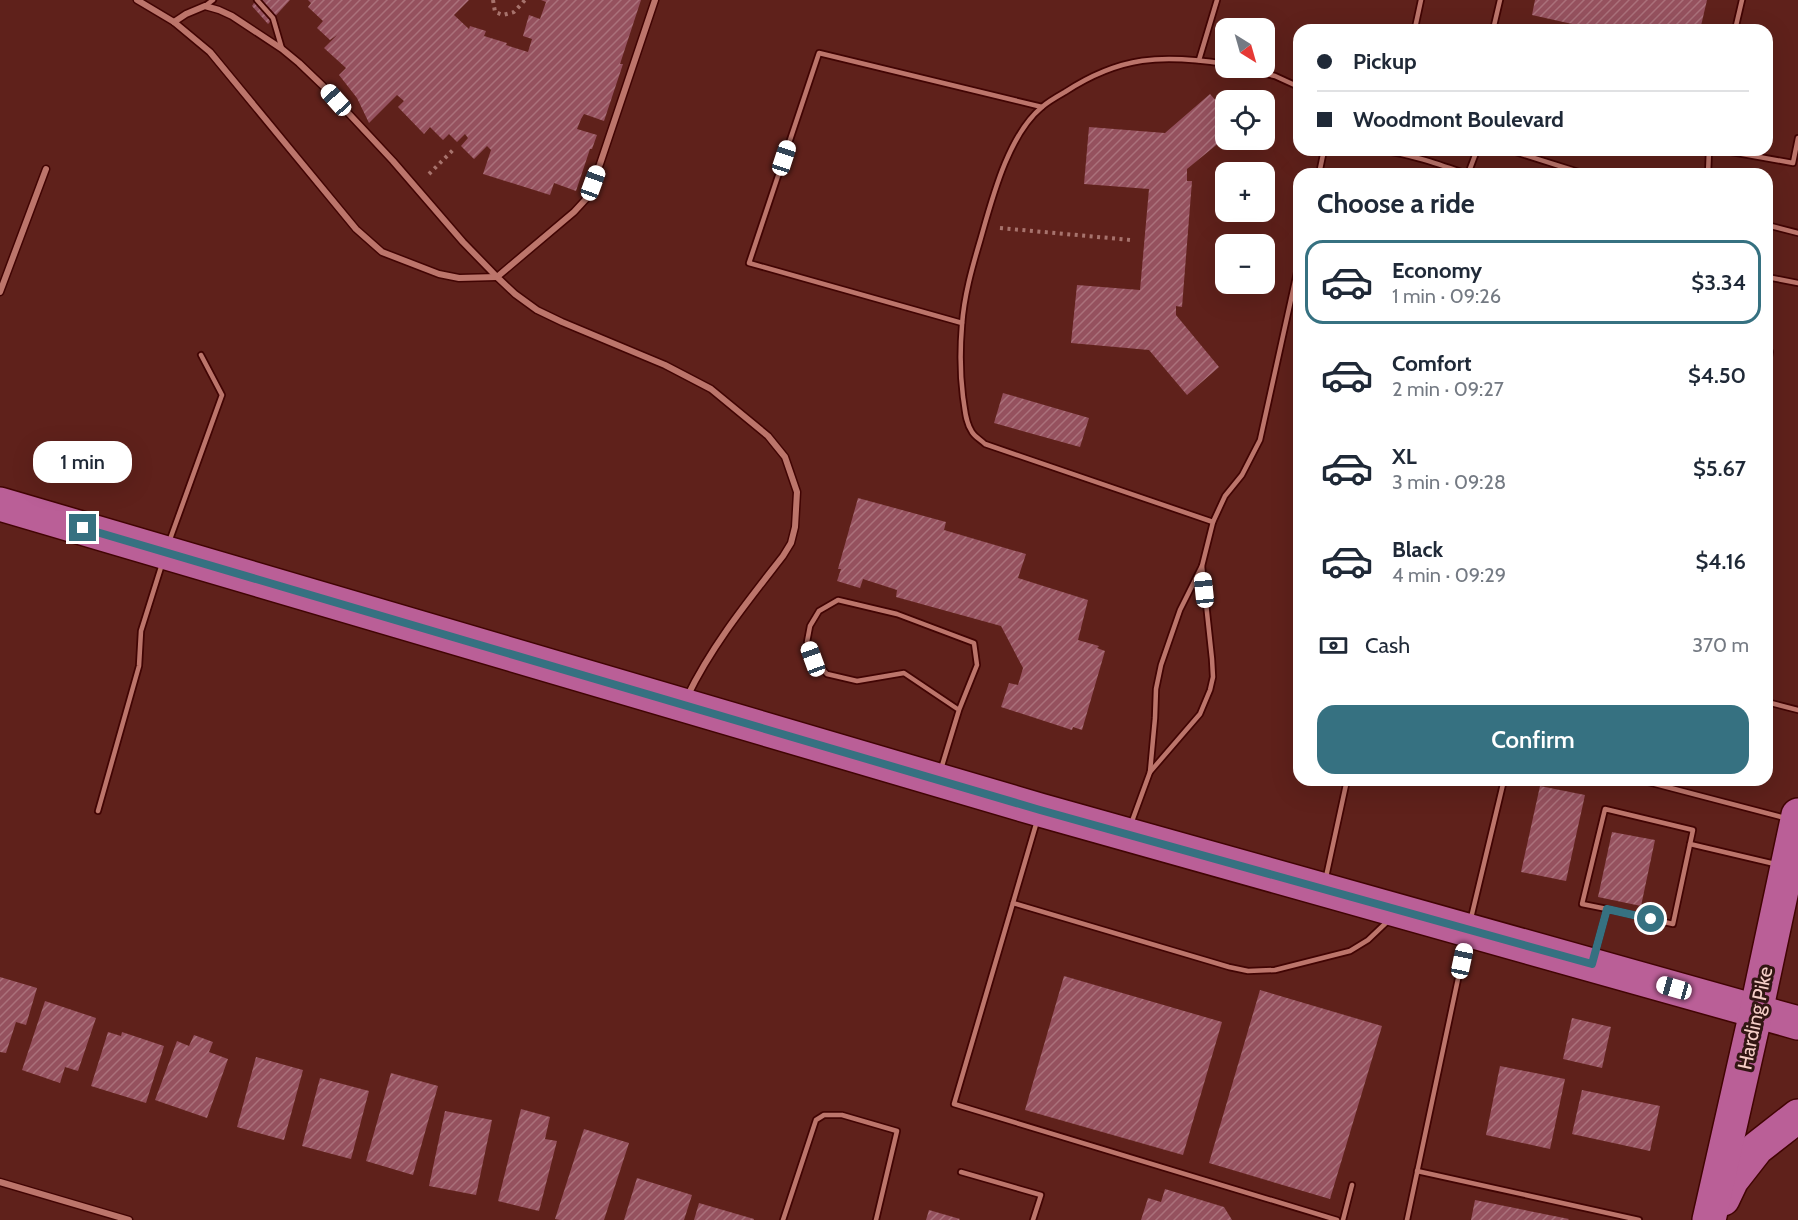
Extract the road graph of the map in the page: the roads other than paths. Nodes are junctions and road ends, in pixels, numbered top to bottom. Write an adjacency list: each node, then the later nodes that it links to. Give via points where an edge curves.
1 (136, 0): 10 (street)
2 (213, 0): 9 (lane)
3 (257, 0): 14 (lane, via 273,18)
4 (655, 0): 29 (street, via 586,199)
5 (1217, 0): 15 (lane)
6 (1421, 0): 11 (lane)
7 (1500, 0): 12 (lane)
8 (1742, 0): 13 (lane)
9 (205, 6): 10 (street); 14 (street, via 232,16)
10 (174, 21): 29 (street, via 226,70 369,242 382,252 450,277)
11 (1418, 24)
12 (1494, 24)
13 (1736, 24)
14 (282, 49): 29 (street, via 393,160)
15 (1199, 60): 16 (lane); 19 (lane, via 1128,62 1101,71)
16 (1215, 62)
17 (1275, 76): 18 (lane)
18 (1293, 84)
19 (1042, 107): 34 (lane, via 1022,130 1007,158 970,276); 34 (lane, via 819,53 749,263)
20 (1798, 138): 23 (lane, via 1793,163)
21 (1411, 156): 24 (lane)
22 (1528, 156): 25 (lane)
23 (1754, 156)
24 (1451, 168)
25 (1566, 168)
26 (46, 169): 33 (street)
27 (1773, 227): 28 (lane)
28 (1798, 233)
29 (497, 277): 41 (street, via 537,310 711,389 768,436 784,456 796,492 791,543 718,642)
30 (1773, 278): 31 (lane)
31 (1798, 283)
32 (1293, 291): 37 (lane, via 1260,440)
33 (0, 292)
34 (962, 323): 37 (lane, via 960,373 965,414 972,433 986,444)
35 (201, 356): 38 (lane, via 222,395)
36 (0, 504): 38 (main road)
37 (1213, 522): 39 (lane)
38 (166, 552): 41 (main road); 50 (lane, via 141,631 139,666)
39 (1202, 566): 44 (lane, via 1180,610 1161,665); 44 (lane, via 1212,659 1210,690 1200,714)
40 (1773, 704): 43 (lane)
41 (683, 706): 45 (main road)
42 (958, 710): 42 (lane, via 977,665 974,643 897,614 838,600 819,611 807,642 813,659 827,674 857,681 904,673); 45 (lane)
43 (1798, 710)
44 (1150, 772): 52 (lane)
45 (938, 780): 49 (main road)
46 (1346, 786): 55 (lane)
47 (1503, 786): 59 (lane)
48 (1663, 786): 51 (lane)
49 (1040, 810): 52 (main road); 56 (lane)
50 (98, 811)
51 (1798, 821): 54 (main road, Harding Pike)
52 (1127, 834): 55 (main road)
53 (1690, 844): 54 (lane); 57 (lane, via 1673,924); 57 (lane, via 1693,830 1605,809 1582,904)
54 (1787, 867): 61 (main road, Harding Pike)
55 (1323, 889): 58 (main road)
56 (1013, 903): 58 (lane, via 1248,971 1275,970 1350,951 1368,940); 72 (lane, via 954,1104)
57 (1607, 909): 60 (lane)
58 (1399, 910): 59 (main road)
59 (1468, 929): 60 (main road); 65 (lane)
60 (1592, 964): 61 (main road)
61 (1756, 1012): 62 (main road); 76 (main road, Harding Pike)
62 (1798, 1023)
63 (1798, 1116): 76 (main road, via 1757,1148 1732,1180)
64 (961, 1172): 71 (lane, via 1041,1195)
65 (1417, 1172): 74 (lane); 75 (lane)
66 (0, 1182): 68 (street)
67 (1352, 1185): 73 (lane)
68 (129, 1220)
69 (783, 1220): 70 (lane, via 816,1120 824,1115 842,1115 897,1131)
70 (876, 1220)
71 (1033, 1220)
72 (1337, 1220)
73 (1343, 1220)
74 (1407, 1220)
75 (1639, 1220)
76 (1711, 1220)

